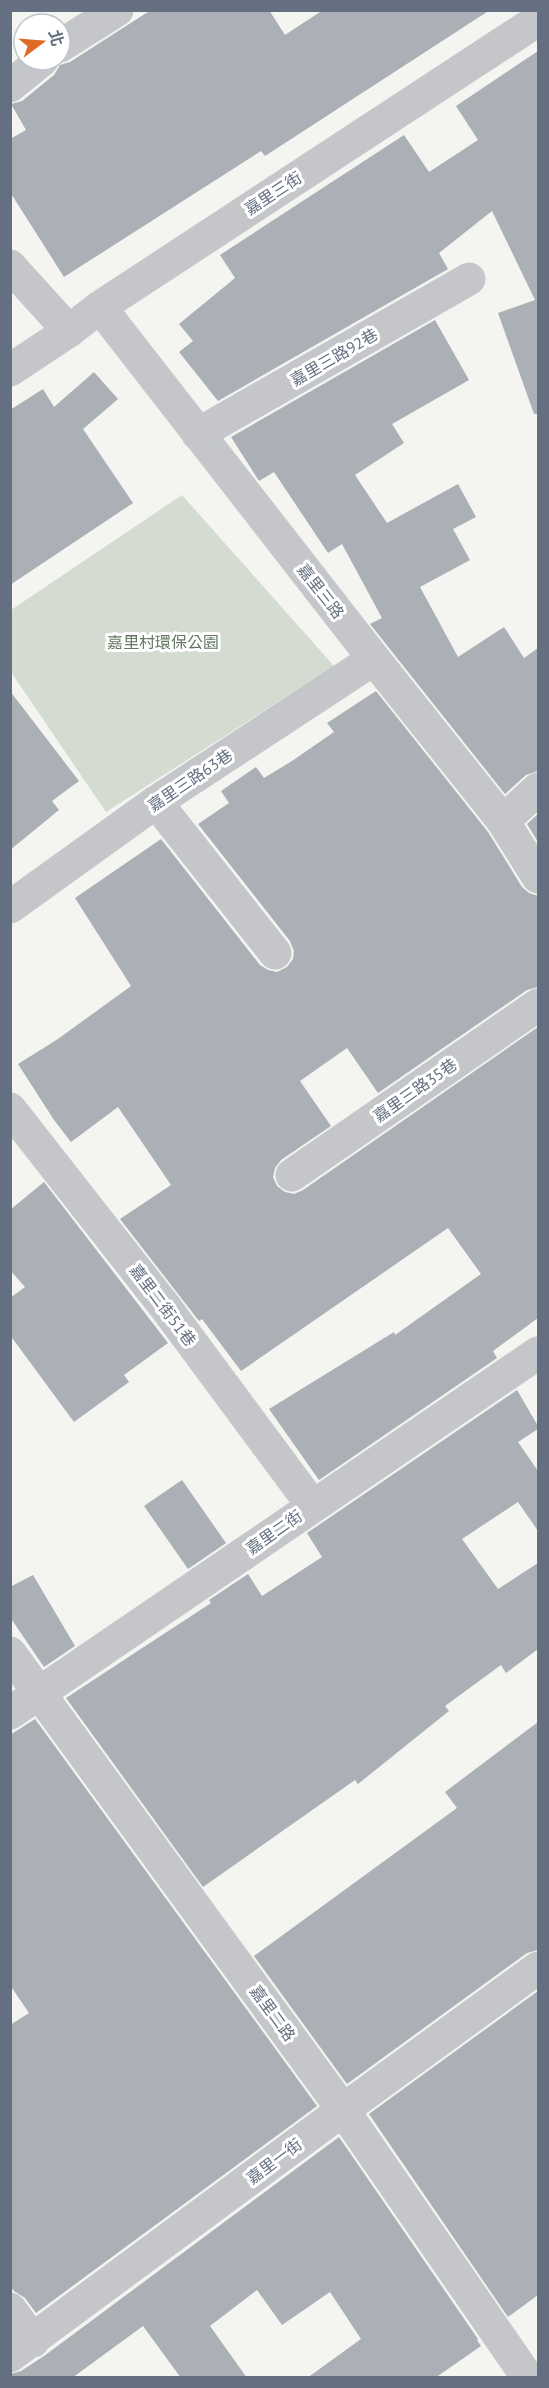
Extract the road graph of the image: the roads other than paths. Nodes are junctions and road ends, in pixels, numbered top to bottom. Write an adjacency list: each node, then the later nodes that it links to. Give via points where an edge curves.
1 (117, 10): 3 (street)
2 (538, 20): 8 (street, 嘉里三街)
3 (72, 38)
4 (27, 72): 5 (street)
5 (10, 86)
6 (10, 266): 9 (street)
7 (470, 279): 11 (street, 嘉里三路92巷)
8 (100, 307): 9 (street, 嘉里三街); 11 (street, 嘉里三路)
9 (69, 331): 10 (street, 嘉里三街)
10 (10, 370)
11 (198, 434): 12 (street, 嘉里三路)
12 (374, 659): 14 (street, 嘉里三路63巷); 15 (street, 嘉里三路)
13 (538, 789): 15 (street)
14 (156, 802): 17 (street, 嘉里三路63巷); 18 (street)
15 (503, 820): 16 (street, 嘉里三路)
16 (538, 878)
17 (10, 907)
18 (274, 953)
19 (538, 1005): 21 (street, 嘉里三路35巷)
20 (10, 1109): 23 (street, 嘉里二街51巷, via 166,1308)
21 (292, 1175)
22 (538, 1353): 23 (street, 嘉里二街)
23 (312, 1505): 25 (street, 嘉里二街)
24 (10, 1653): 25 (street, 嘉里二路)
25 (39, 1693): 26 (street, 嘉里二街); 28 (street, 嘉里二路)
26 (10, 1713)
27 (538, 1968): 28 (street, 嘉里一街)
28 (343, 2110): 30 (street, 嘉里一街); 31 (street, 嘉里二路)
29 (10, 2309): 30 (street)
30 (22, 2349)
31 (528, 2378)

